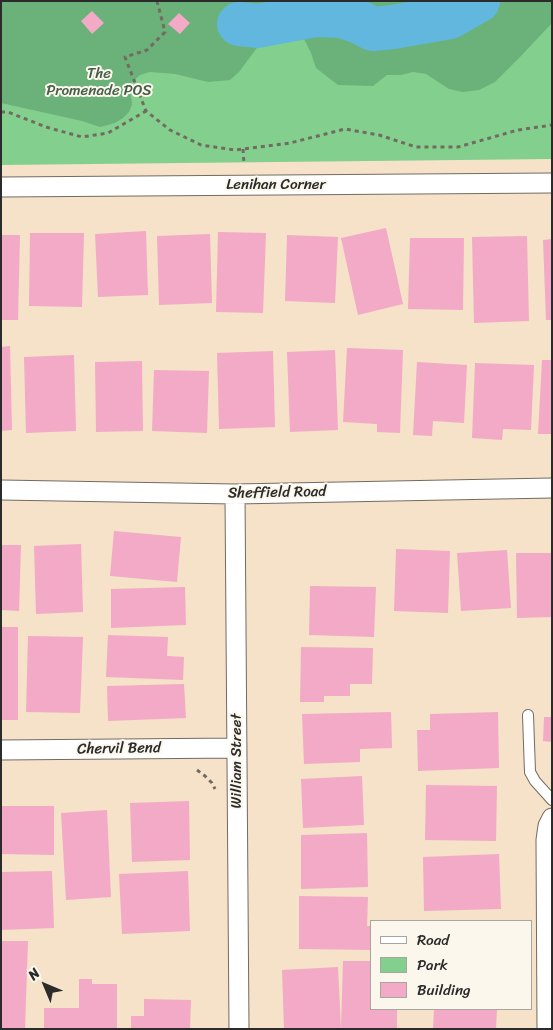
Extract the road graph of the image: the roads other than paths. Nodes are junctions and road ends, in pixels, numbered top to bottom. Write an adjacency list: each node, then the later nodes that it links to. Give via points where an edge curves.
1 (552, 183): 2 (street, Lenihan Corner)
2 (1, 187)
3 (552, 488): 5 (street, Sheffield Road)
4 (1, 490): 5 (street, Sheffield Road)
5 (235, 494): 7 (street, William Street)
6 (528, 715): 9 (lane, via 530,772)
7 (237, 748): 8 (street, Chervil Bend); 11 (street, William Street)
8 (1, 750)
9 (552, 800)
10 (552, 818): 12 (street, via 546,840)
11 (239, 1029)
12 (547, 1029)

